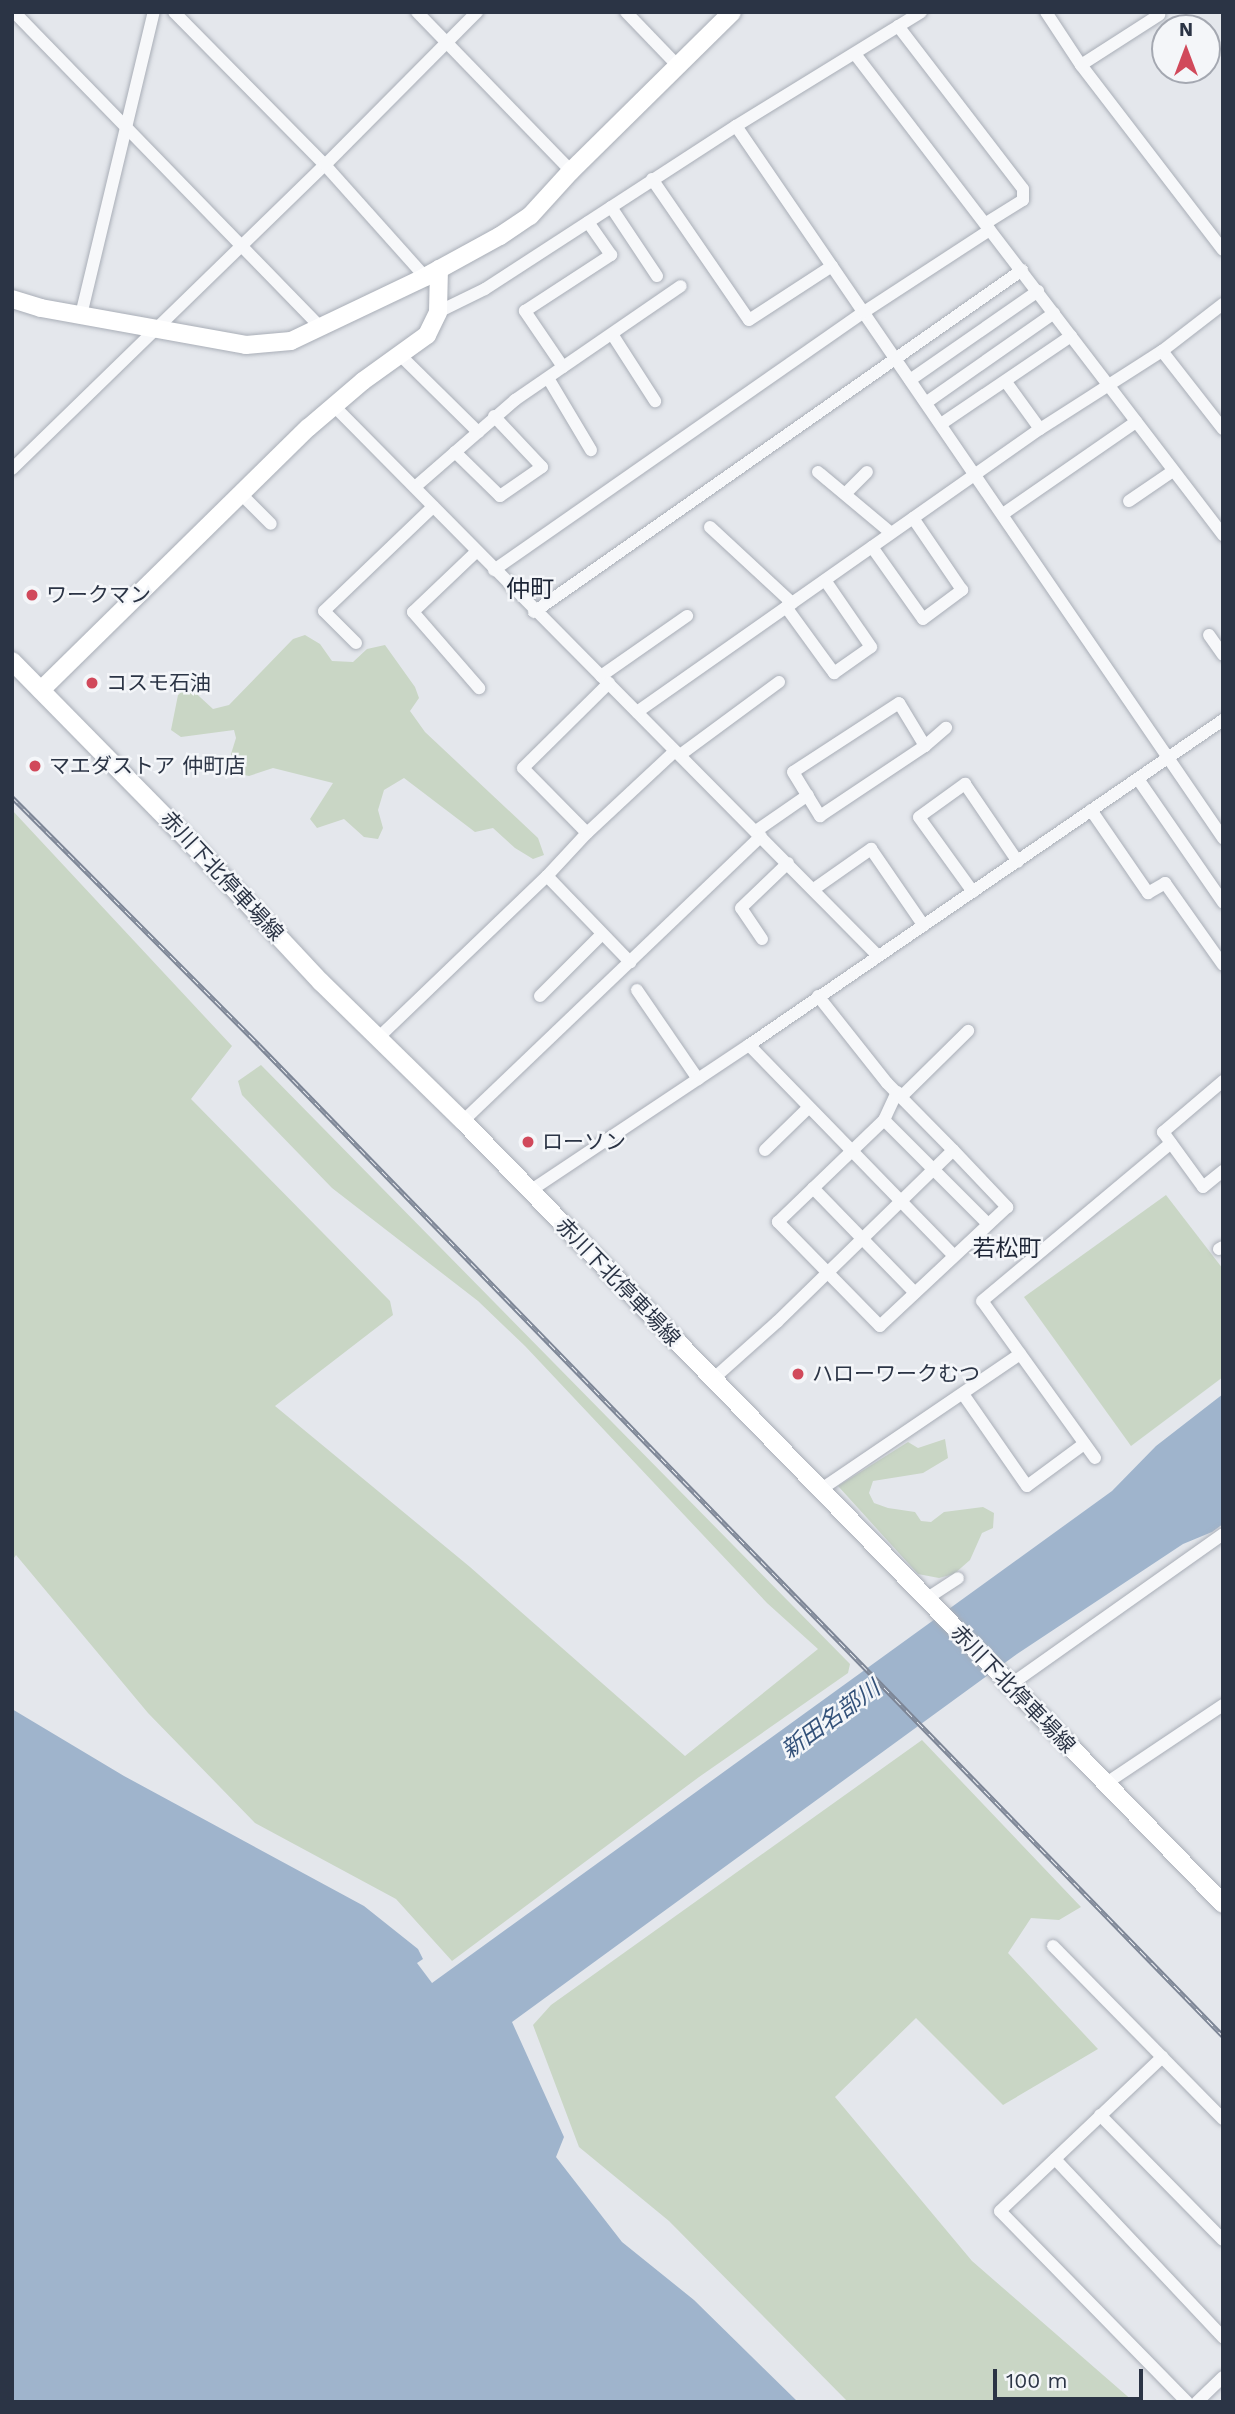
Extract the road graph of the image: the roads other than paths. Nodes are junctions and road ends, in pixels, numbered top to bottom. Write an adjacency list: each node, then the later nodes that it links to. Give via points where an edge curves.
1 (14, 12): 17 (street)
2 (154, 12): 17 (street)
3 (174, 12): 18 (street)
4 (417, 12): 12 (street)
5 (477, 12): 12 (street)
6 (626, 12): 14 (street)
7 (732, 12): 14 (main road)
8 (921, 12): 11 (street)
9 (1046, 12): 15 (street)
10 (1151, 20): 15 (street)
11 (898, 26): 13 (street); 23 (street, via 1023,189 1023,200)
12 (445, 42): 18 (street); 19 (street)
13 (855, 54): 16 (street); 23 (street)
14 (677, 65): 19 (main road)
15 (1081, 65): 25 (street)
16 (736, 125): 20 (street); 26 (street)
17 (127, 129): 24 (street); 37 (street)
18 (325, 165): 24 (street); 28 (street)
19 (571, 171): 28 (main road, via 530,216)
20 (652, 179): 21 (street); 26 (street, via 749,320)
21 (611, 207): 22 (street); 29 (street)
22 (588, 222): 34 (street, via 485,289); 45 (street, via 611,255 525,311)
23 (988, 227): 27 (street); 35 (street)
24 (241, 247): 38 (street); 39 (street)
25 (1223, 250)
26 (832, 266): 35 (street)
27 (1022, 271): 31 (street); 44 (street)
28 (432, 273): 34 (main road); 39 (main road)
29 (657, 276)
30 (681, 286): 40 (street)
31 (1038, 291): 36 (street); 47 (street)
32 (12, 299): 37 (main road)
33 (1223, 304): 42 (street)
34 (438, 312): 43 (main road, via 427,335)
35 (864, 312): 44 (street); 79 (street)
36 (1054, 313): 41 (street); 51 (street)
37 (81, 315): 38 (main road)
38 (160, 328): 39 (main road, via 258,345 291,341); 61 (street)
39 (321, 328)
40 (612, 334): 45 (street); 50 (street)
41 (1071, 336): 48 (street); 49 (street)
42 (1162, 351): 49 (street); 57 (street)
43 (400, 355): 52 (main road); 58 (street)
44 (896, 360): 47 (street); 82 (street)
45 (563, 367): 46 (street)
46 (548, 378): 53 (street); 59 (street)
47 (910, 380): 51 (street)
48 (1006, 382): 55 (street); 56 (street)
49 (1110, 386): 54 (street); 56 (street)
50 (655, 401)
51 (927, 402): 55 (street)
52 (334, 406): 66 (street); 67 (main road)
53 (494, 416): 58 (street); 60 (street, via 542,467 500,496)
54 (1136, 422): 62 (street); 71 (street)
55 (941, 424): 65 (street)
56 (1040, 429): 65 (street)
57 (1223, 429)
58 (478, 432): 60 (street)
59 (591, 450)
60 (455, 452): 66 (street)
61 (12, 469)
62 (1173, 471): 69 (street); 76 (street)
63 (818, 472): 68 (street)
64 (867, 472): 68 (street)
65 (976, 474): 71 (street); 72 (street)
66 (415, 487): 70 (street)
67 (241, 494): 73 (street); 91 (main road)
68 (845, 494): 75 (street)
69 (1129, 501)
70 (433, 507): 78 (street); 85 (street, via 324,611)
71 (1003, 514): 97 (street)
72 (913, 518): 75 (street); 77 (street, via 962,590 933,612 923,619)
73 (271, 524)
74 (710, 527): 81 (street)
75 (891, 533): 77 (street)
76 (1223, 535)
77 (872, 547): 80 (street)
78 (476, 552): 79 (street); 90 (street, via 413,612)
79 (494, 570): 82 (street)
80 (825, 580): 81 (street); 81 (street, via 871,647 834,673)
81 (789, 605): 92 (street)
82 (534, 612): 88 (street)
83 (687, 616): 88 (street)
84 (1209, 635): 86 (street)
85 (356, 643)
86 (1223, 655)
87 (12, 661): 91 (main road, 赤川下北停車場線)
88 (606, 680): 92 (street); 101 (street, via 523,768)
89 (779, 682): 96 (street)
90 (480, 688)
91 (41, 690): 120 (main road, 赤川下北停車場線)
92 (637, 712): 96 (street)
93 (1223, 720): 97 (street)
94 (946, 728): 95 (street)
95 (925, 746): 99 (street, via 820,816); 99 (street, via 898,703 793,772)
96 (678, 753): 101 (street); 102 (street)
97 (1168, 758): 98 (street); 103 (street)
98 (1138, 779): 100 (street); 109 (street)
99 (808, 795): 102 (street)
100 (1091, 810): 104 (street); 115 (street, via 1148,893 1165,883)
101 (587, 833): 106 (street)
102 (758, 834): 105 (street); 114 (street)
103 (1223, 838)
104 (1018, 862): 108 (street); 108 (street, via 965,784 919,817)
105 (788, 863): 107 (street); 112 (street, via 741,908)
106 (547, 876): 111 (street); 120 (street)
107 (814, 889): 110 (street, via 871,849); 113 (street)
108 (973, 892): 110 (street)
109 (1223, 902)
110 (924, 926): 113 (street)
111 (601, 935): 114 (street); 117 (street)
112 (762, 939)
113 (878, 956): 118 (street)
114 (630, 962): 127 (street)
115 (1223, 965)
116 (637, 990): 122 (street)
117 (540, 996)
118 (818, 996): 121 (street); 124 (street)
119 (968, 1031): 124 (street)
120 (379, 1038): 127 (main road, 赤川下北停車場線)
121 (749, 1045): 122 (street); 125 (street)
122 (698, 1079): 135 (street)
123 (1223, 1081): 128 (street, via 1163,1132)
124 (900, 1094): 126 (street); 130 (street)
125 (808, 1108): 129 (street); 131 (street)
126 (884, 1120): 131 (street); 132 (street)
127 (463, 1121): 135 (main road, 赤川下北停車場線)
128 (1171, 1143): 133 (street, via 1203,1187); 142 (street, via 982,1301)
129 (765, 1150)
130 (953, 1150): 132 (street); 137 (street, via 1007,1208)
131 (850, 1152): 134 (street); 136 (street)
132 (933, 1170): 136 (street); 137 (street)
133 (1223, 1171)
134 (813, 1188): 138 (street); 140 (street, via 779,1222)
135 (530, 1191): 143 (main road, 赤川下北停車場線)
136 (900, 1202): 138 (street); 139 (street)
137 (987, 1223): 139 (street)
138 (863, 1239): 140 (street); 141 (street)
139 (954, 1256): 141 (street)
140 (826, 1272): 141 (street, via 880,1326); 143 (street)
141 (915, 1293)
142 (1020, 1354): 144 (street); 145 (street)
143 (713, 1379): 147 (main road, 赤川下北停車場線)
144 (963, 1394): 145 (street, via 1027,1486); 147 (street)
145 (1084, 1444): 146 (street)
146 (1095, 1458)
147 (820, 1490): 150 (main road, 赤川下北停車場線)
148 (1223, 1534): 151 (street)
149 (958, 1578): 150 (street)
150 (926, 1599): 151 (main road, 赤川下北停車場線)
151 (1008, 1684): 153 (main road, 赤川下北停車場線)
152 (1223, 1705): 153 (street)
153 (1105, 1784): 154 (main road, 赤川下北停車場線)
154 (1223, 1904)
155 (1053, 1945): 156 (street)
156 (1162, 2057): 157 (street); 158 (street)
157 (1100, 2115): 159 (street); 160 (street)
158 (1223, 2119)
159 (1055, 2159): 161 (street); 163 (street, via 1000,2211)
160 (1223, 2240)
161 (1223, 2337)
162 (1223, 2377): 164 (street)
163 (1187, 2402)
164 (1198, 2402)

